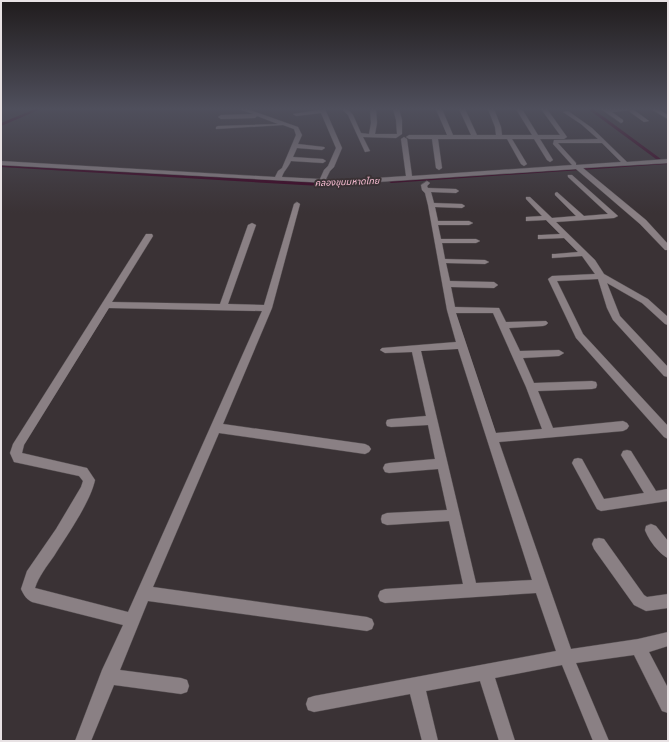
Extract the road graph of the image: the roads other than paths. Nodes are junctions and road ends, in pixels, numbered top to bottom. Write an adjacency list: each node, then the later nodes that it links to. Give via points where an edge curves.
1 (337, 144): 26 (street, via 339,148 331,167 333,170)
2 (363, 144): 11 (street)
3 (403, 144): 23 (street)
4 (436, 144): 20 (street)
5 (512, 144): 17 (street)
6 (540, 144): 13 (street)
7 (556, 144): 21 (street)
8 (605, 144): 18 (street)
9 (294, 146): 10 (street); 12 (street)
10 (322, 148)
11 (367, 151)
12 (289, 159): 14 (street); 19 (street)
13 (550, 160)
14 (322, 161)
15 (668, 161): 18 (street)
16 (1, 163): 24 (street)
17 (524, 164)
18 (626, 164): 21 (street)
19 (285, 168): 24 (street, via 280,172); 25 (street, via 288,172)
20 (439, 168)
21 (578, 168): 27 (street); 45 (street, via 643,222)
22 (570, 176): 34 (street, via 614,216)
23 (409, 178): 26 (street); 27 (street)
24 (278, 179): 25 (street)
25 (286, 180): 26 (street)
26 (325, 181)
27 (426, 185): 28 (street); 32 (street)
28 (456, 191)
29 (557, 194): 34 (street)
30 (528, 198): 36 (street)
31 (297, 204): 55 (street)
32 (431, 206): 33 (street); 37 (street)
33 (462, 206)
34 (582, 218): 36 (street)
35 (529, 219): 36 (street)
36 (549, 219): 41 (street)
37 (434, 223): 38 (street); 43 (street)
38 (469, 223)
39 (252, 225): 54 (street)
40 (149, 236): 53 (street)
41 (566, 236): 42 (street); 46 (street)
42 (541, 237)
43 (438, 241): 44 (street); 48 (street)
44 (476, 241)
45 (668, 248)
46 (584, 254): 47 (street); 50 (street)
47 (555, 256)
48 (442, 261): 49 (street); 51 (street)
49 (485, 262)
50 (601, 276): 57 (street, via 645,301); 65 (street, via 616,318); 73 (street, via 552,279 579,336)
51 (446, 284): 52 (street); 56 (street)
52 (494, 284)
53 (107, 305): 54 (street); 92 (street, via 16,452 22,460 83,472 89,480 87,489 61,533 32,576 28,589 32,595)
54 (224, 307): 55 (street)
55 (268, 308): 71 (street)
56 (451, 310): 58 (street, via 496,310); 60 (street)
57 (668, 322)
58 (502, 324): 59 (street); 64 (street)
59 (543, 324)
60 (462, 345): 61 (street); 74 (street)
61 (416, 348): 62 (street); 68 (street)
62 (385, 350)
63 (559, 353): 64 (street)
64 (516, 355): 67 (street)
65 (668, 373)
66 (592, 385): 67 (street)
67 (531, 387): 72 (street)
68 (431, 420): 69 (street); 78 (street)
69 (390, 423)
70 (623, 426): 72 (street)
71 (216, 428): 75 (street); 89 (street)
72 (549, 432): 74 (street)
73 (668, 434)
74 (493, 438): 87 (street)
75 (365, 449)
76 (627, 455): 81 (street)
77 (578, 463): 81 (street, via 601,505)
78 (442, 464): 79 (street); 82 (street)
79 (389, 468)
80 (668, 495): 81 (street)
81 (653, 497)
82 (455, 515): 83 (street); 88 (street)
83 (387, 519)
84 (651, 530): 86 (street)
85 (599, 544): 91 (street, via 639,600 646,604)
86 (668, 551)
87 (541, 586): 88 (street); 96 (street)
88 (470, 591): 90 (street)
89 (144, 593): 92 (street); 93 (street)
90 (385, 596)
91 (668, 601)
92 (132, 620): 98 (street)
93 (367, 624)
94 (668, 639): 95 (street)
95 (638, 647): 96 (street); 102 (street)
96 (566, 657): 97 (street); 106 (street)
97 (485, 672): 99 (street); 105 (street)
98 (108, 676): 100 (street); 103 (street)
99 (416, 685): 101 (street); 104 (street)
100 (181, 686)
101 (314, 704)
102 (668, 705)
103 (83, 741)
104 (430, 741)
105 (507, 741)
106 (601, 741)

